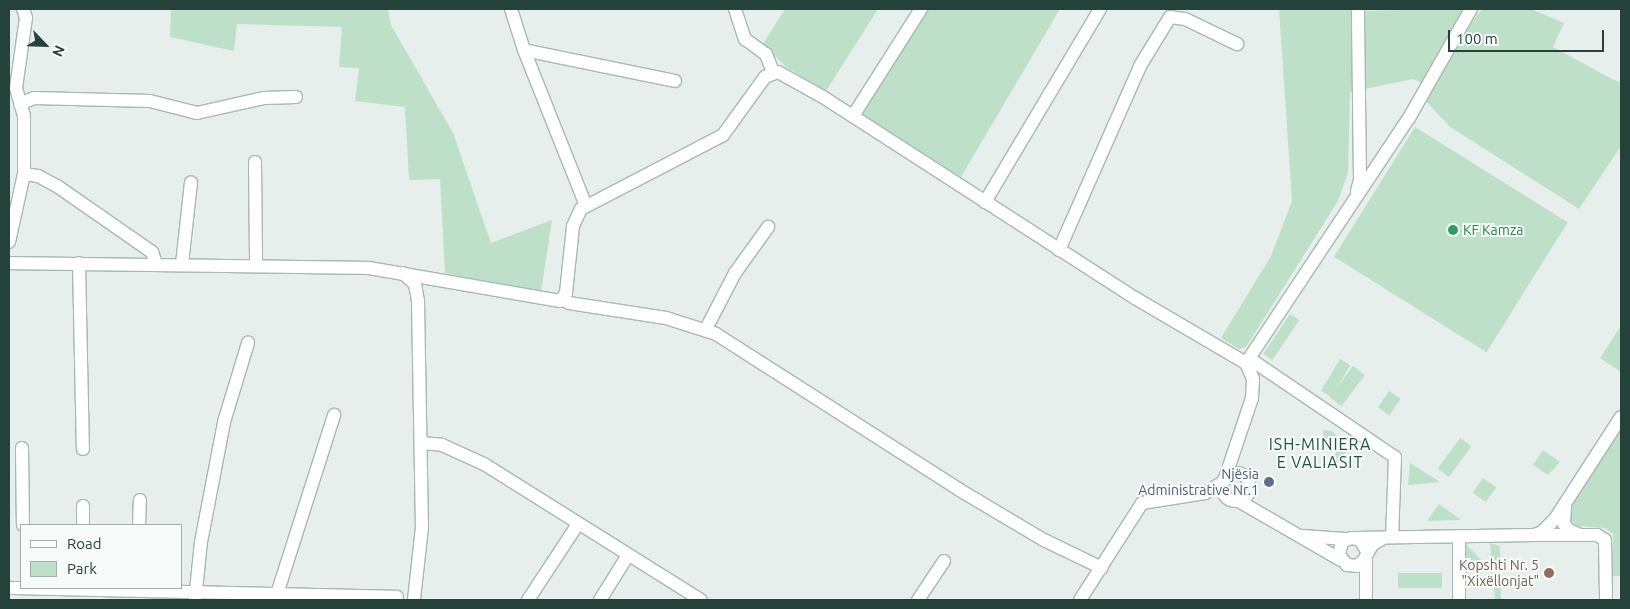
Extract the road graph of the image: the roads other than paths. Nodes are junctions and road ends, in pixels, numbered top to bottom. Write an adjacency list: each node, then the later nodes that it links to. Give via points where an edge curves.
1 (22, 9): 13 (street, via 26,18 16,88)
2 (511, 9): 9 (street)
3 (735, 9): 10 (street, via 745,39 766,54)
4 (921, 9): 14 (street)
5 (1100, 9): 20 (street)
6 (1358, 9): 15 (street)
7 (1471, 9): 16 (street)
8 (1237, 44): 25 (street, via 1185,19 1170,17 1140,66)
9 (524, 50): 11 (street); 22 (street)
10 (774, 72): 14 (street, via 794,79); 22 (street, via 765,77 723,135)
11 (675, 81)
12 (296, 97): 13 (street, via 264,98 197,113 150,101 34,98)
13 (20, 104): 18 (street, via 24,116)
14 (853, 116): 20 (street)
15 (1359, 144): 16 (street, via 1366,160); 21 (street, via 1360,180)
16 (1385, 154): 21 (street)
17 (255, 162): 30 (street)
18 (24, 174): 24 (street); 27 (street, via 38,176 58,186 152,252)
19 (191, 182): 29 (street)
20 (985, 202): 25 (street)
21 (1351, 205): 37 (street)
22 (586, 206): 33 (street, via 577,214 573,226)
23 (768, 228): 35 (street, via 735,273)
24 (9, 242)
25 (1059, 250): 37 (street)
26 (9, 263): 28 (street)
27 (156, 263): 28 (street); 29 (street)
28 (79, 264): 43 (street)
29 (182, 264): 30 (street)
30 (256, 266): 31 (street, via 348,267)
31 (401, 272): 32 (street); 34 (street, via 415,284)
32 (444, 280): 33 (street, via 554,302); 34 (street, via 428,282)
33 (563, 299): 35 (street, via 569,303 643,313)
34 (418, 301): 41 (street)
35 (706, 330): 66 (street, via 735,345 958,489 1044,540)
36 (248, 343): 72 (street, via 224,422)
37 (1248, 361): 40 (street, via 1254,387); 60 (street, via 1395,457)
38 (334, 416): 71 (street)
39 (1621, 417): 49 (street)
40 (1242, 431): 44 (street); 45 (street, via 1240,452)
41 (422, 443): 55 (street, via 442,446 484,464); 75 (street, via 422,538 415,573)
42 (22, 448): 52 (street)
43 (84, 449)
44 (1224, 480): 45 (street, via 1237,473); 46 (street, via 1205,493); 47 (street, via 1223,491)
45 (1249, 483): 47 (street, via 1245,497); 51 (street)
46 (1187, 496): 47 (street); 66 (street, via 1142,503)
47 (1233, 499): 51 (street)
48 (140, 500): 54 (street)
49 (1565, 502): 57 (street, via 1548,527); 58 (street, via 1564,524)
50 (83, 506): 53 (street)
51 (1271, 518): 56 (street)
52 (23, 524)
53 (83, 524)
54 (139, 524)
55 (578, 524): 63 (street); 76 (street)
56 (1297, 535): 61 (street); 65 (street)
57 (1534, 535): 58 (street); 59 (street)
58 (1580, 535): 83 (street, via 1596,535 1605,540)
59 (1459, 536): 60 (street); 82 (street)
60 (1388, 538): 61 (street); 62 (street)
61 (1351, 539): 62 (street, via 1363,543); 65 (street, via 1340,546)
62 (1366, 554): 65 (street, via 1357,566); 67 (street)
63 (628, 555): 73 (street); 77 (street)
64 (944, 562): 79 (street)
65 (1344, 562): 67 (street)
66 (1102, 568): 80 (street)
67 (1366, 583): 81 (street)
68 (83, 589): 69 (street); 70 (street)
69 (17, 590)
70 (136, 590): 72 (street)
71 (277, 594): 72 (street); 74 (street)
72 (195, 596)
73 (687, 597): 78 (street)
74 (373, 598): 75 (street)
75 (404, 599)
76 (528, 600)
77 (600, 600)
78 (701, 600)
79 (918, 600)
80 (1080, 600)
81 (1366, 600)
82 (1459, 600)
83 (1606, 600)

